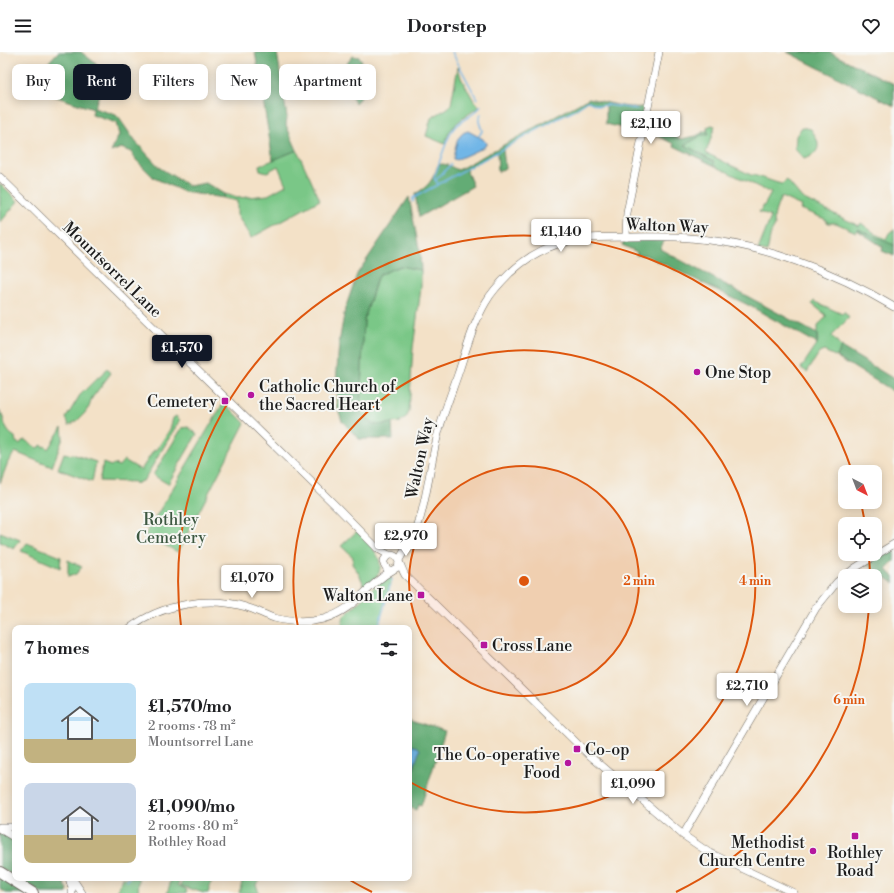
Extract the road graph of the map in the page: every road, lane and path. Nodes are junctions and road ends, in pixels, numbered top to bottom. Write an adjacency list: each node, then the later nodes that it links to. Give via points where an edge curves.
1 (659, 52): 3 (street, via 627,213)
2 (0, 177): 7 (street, Mountsorrel Lane)
3 (626, 237): 4 (street, Walton Way, via 690,238 734,244 766,252 834,276); 5 (street, Walton Way, via 569,240 544,248 522,262 492,292 470,338 442,418 420,521)
4 (894, 307)
5 (410, 542): 8 (street); 9 (street, Walton Way)
6 (894, 544): 17 (street, via 837,582 816,608)
7 (378, 549): 8 (street, Mountsorrel Lane); 10 (street, Mountsorrel Lane)
8 (390, 555): 9 (street, via 396,556); 10 (street, via 385,558)
9 (399, 561): 11 (street, via 398,567); 12 (street)
10 (384, 564): 11 (street, via 387,569); 13 (street)
11 (393, 570): 12 (street); 13 (street)
12 (405, 575): 17 (street, via 602,767)
13 (378, 580): 14 (street, via 351,606 321,619 282,620 246,607 204,602 161,611)
14 (134, 625)
15 (12, 827): 16 (street)
16 (0, 828): 18 (street)
17 (683, 835): 27 (street, via 708,852)
18 (12, 836)
19 (0, 872): 20 (highway)
20 (12, 880)
21 (14, 881): 24 (highway)
22 (70, 881): 25 (street)
23 (74, 881): 26 (street)
24 (33, 893)
25 (72, 893)
26 (82, 893)
27 (794, 893)

